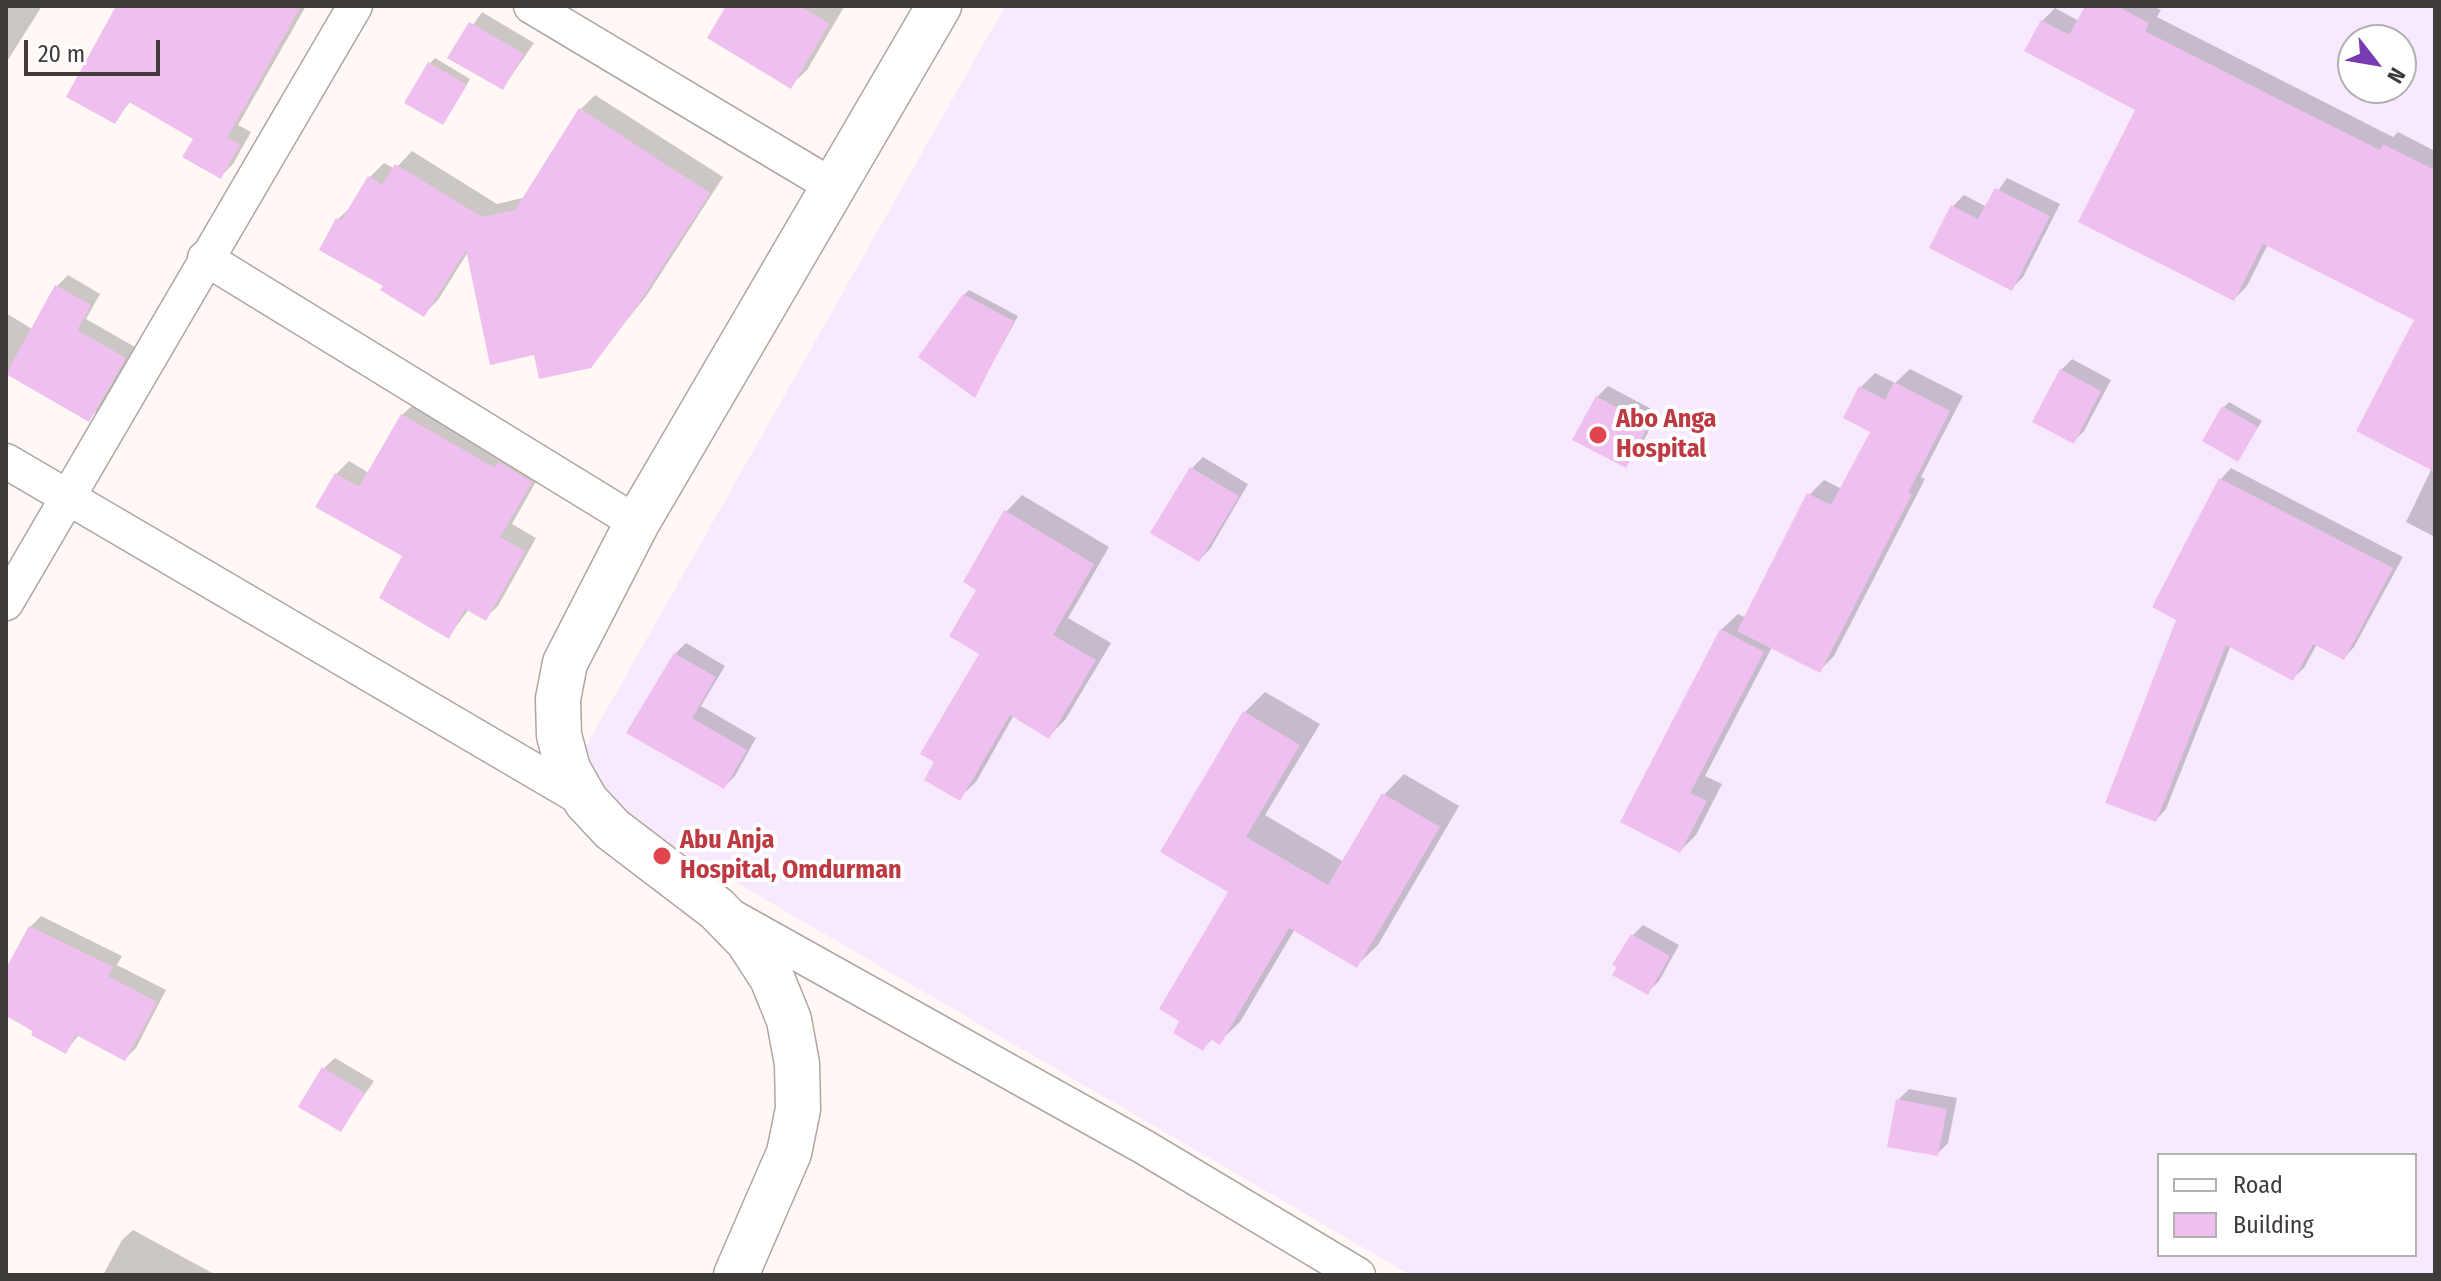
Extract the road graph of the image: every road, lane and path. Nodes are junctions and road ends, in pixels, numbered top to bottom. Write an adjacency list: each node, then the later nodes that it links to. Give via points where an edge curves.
1 (355, 6): 5 (street)
2 (531, 6): 4 (street)
3 (939, 6): 4 (street)
4 (834, 187): 8 (street)
5 (205, 258): 7 (street); 8 (street)
6 (6, 461): 7 (street)
7 (68, 499): 9 (street); 10 (street)
8 (637, 523): 10 (street, via 565,663 558,699 568,769)
9 (6, 603)
10 (586, 801): 11 (street, via 612,829)
11 (717, 909): 12 (street, via 748,941 772,978 789,1020 797,1064 798,1109 789,1153); 13 (street, via 1144,1147)
12 (736, 1275)
13 (1358, 1275)

